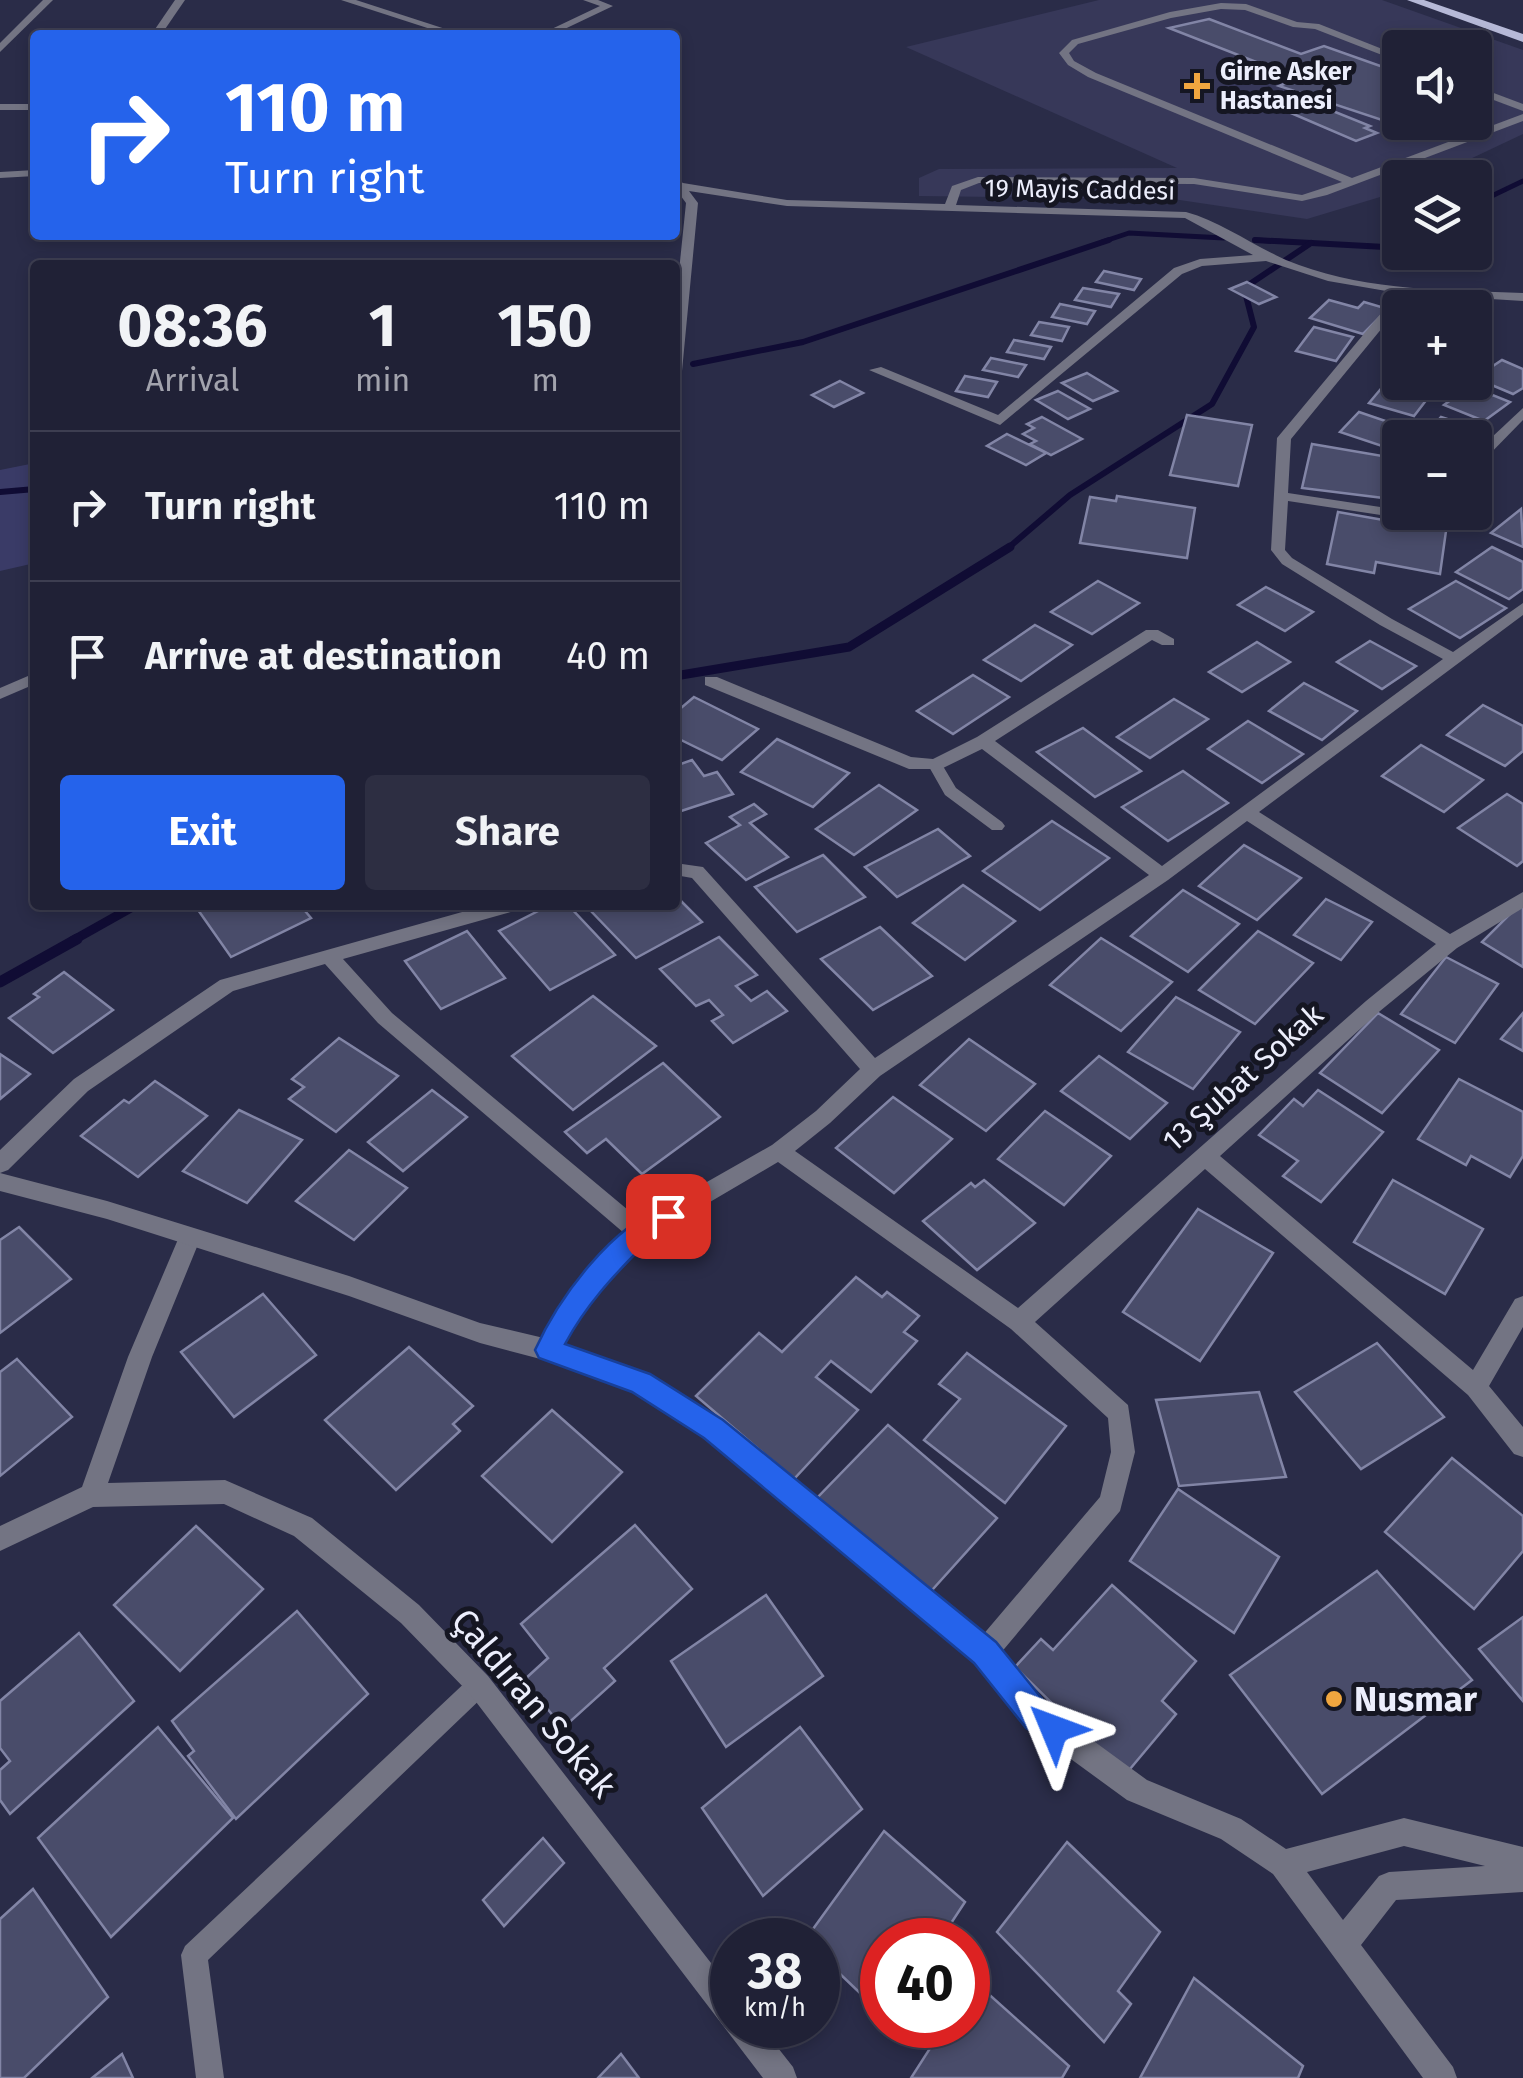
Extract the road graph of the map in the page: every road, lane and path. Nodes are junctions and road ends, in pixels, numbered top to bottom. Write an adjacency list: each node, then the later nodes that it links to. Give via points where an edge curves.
1 (48, 0): 10 (street)
2 (180, 0): 6 (street)
3 (346, 0): 7 (street)
4 (588, 0): 8 (street, via 608,6)
5 (1423, 1): 9 (main road)
6 (159, 30)
7 (443, 30)
8 (555, 30)
9 (1523, 38)
10 (0, 49)
11 (1382, 53): 19 (street, via 1316,26 1221,6 1075,42 1064,54 1092,75)
12 (1492, 96): 15 (street)
13 (30, 107): 14 (street)
14 (0, 108)
15 (1523, 108)
16 (1523, 117): 19 (street)
17 (30, 173): 18 (street)
18 (0, 175)
19 (1351, 182): 22 (street, via 1302,198 1194,181 978,180 956,188)
20 (680, 184): 22 (street, 19 Mayis Caddesi, via 787,203)
21 (680, 187): 28 (street, via 692,203)
22 (949, 209): 23 (street, 19 Mayis Caddesi, via 1186,214)
23 (1268, 257): 24 (street, 19 Mayis Caddesi, via 1358,284); 29 (street, via 1178,271 1000,420)
24 (1406, 290)
25 (1492, 296): 26 (street, 19 Mayis Caddesi)
26 (1523, 298)
27 (1382, 319): 32 (street, via 1284,438)
28 (680, 322)
29 (876, 370)
30 (1523, 412): 31 (street)
31 (1492, 444)
32 (1280, 496): 33 (street); 36 (street, via 1278,550 1287,561)
33 (1382, 511)
34 (1523, 608): 36 (street)
35 (1168, 642): 40 (street, via 1152,634)
36 (1453, 658): 42 (street)
37 (30, 680): 39 (street)
38 (711, 681): 41 (street, via 909,763)
39 (0, 694)
40 (983, 740): 41 (street); 45 (street)
41 (935, 765): 43 (lane, via 950,791)
42 (1247, 813): 45 (street); 48 (street)
43 (996, 826)
44 (680, 870): 50 (street, via 697,872)
45 (1162, 875): 50 (street)
46 (1523, 899): 48 (street, 13 Şubat Sokak)
47 (493, 910): 49 (street)
48 (1450, 943): 52 (street, 13 Şubat Sokak)
49 (330, 956): 53 (street, via 227,985 81,1085); 55 (street, via 385,1018)
50 (873, 1070): 51 (street)
51 (778, 1151): 55 (street); 58 (street)
52 (1205, 1156): 58 (street, 13 Şubat Sokak); 60 (street)
53 (0, 1164)
54 (0, 1182): 56 (street)
55 (640, 1232): 59 (street, via 577,1298)
56 (190, 1237): 59 (street); 62 (street)
57 (1523, 1306): 60 (street)
58 (1018, 1322): 64 (street, via 1120,1413 1123,1452 1111,1503)
59 (548, 1350): 64 (street, via 640,1383 714,1429)
60 (1476, 1387): 61 (street)
61 (1523, 1446)
62 (91, 1495): 63 (street, Çaldıran Sokak); 65 (street, Çaldıran Sokak, via 226,1492 302,1526 410,1614)
63 (0, 1539)
64 (985, 1652): 67 (street, via 1037,1717 1137,1790 1231,1829)
65 (479, 1685): 70 (street, Çaldıran Sokak); 72 (lane, via 194,1955)
66 (1523, 1861): 67 (street, via 1404,1832)
67 (1283, 1864): 69 (street)
68 (1523, 1878): 69 (street, via 1389,1886)
69 (1342, 1944): 74 (street)
70 (710, 1985)
71 (759, 2048): 73 (street)
72 (210, 2078)
73 (782, 2078)
74 (1442, 2078)

